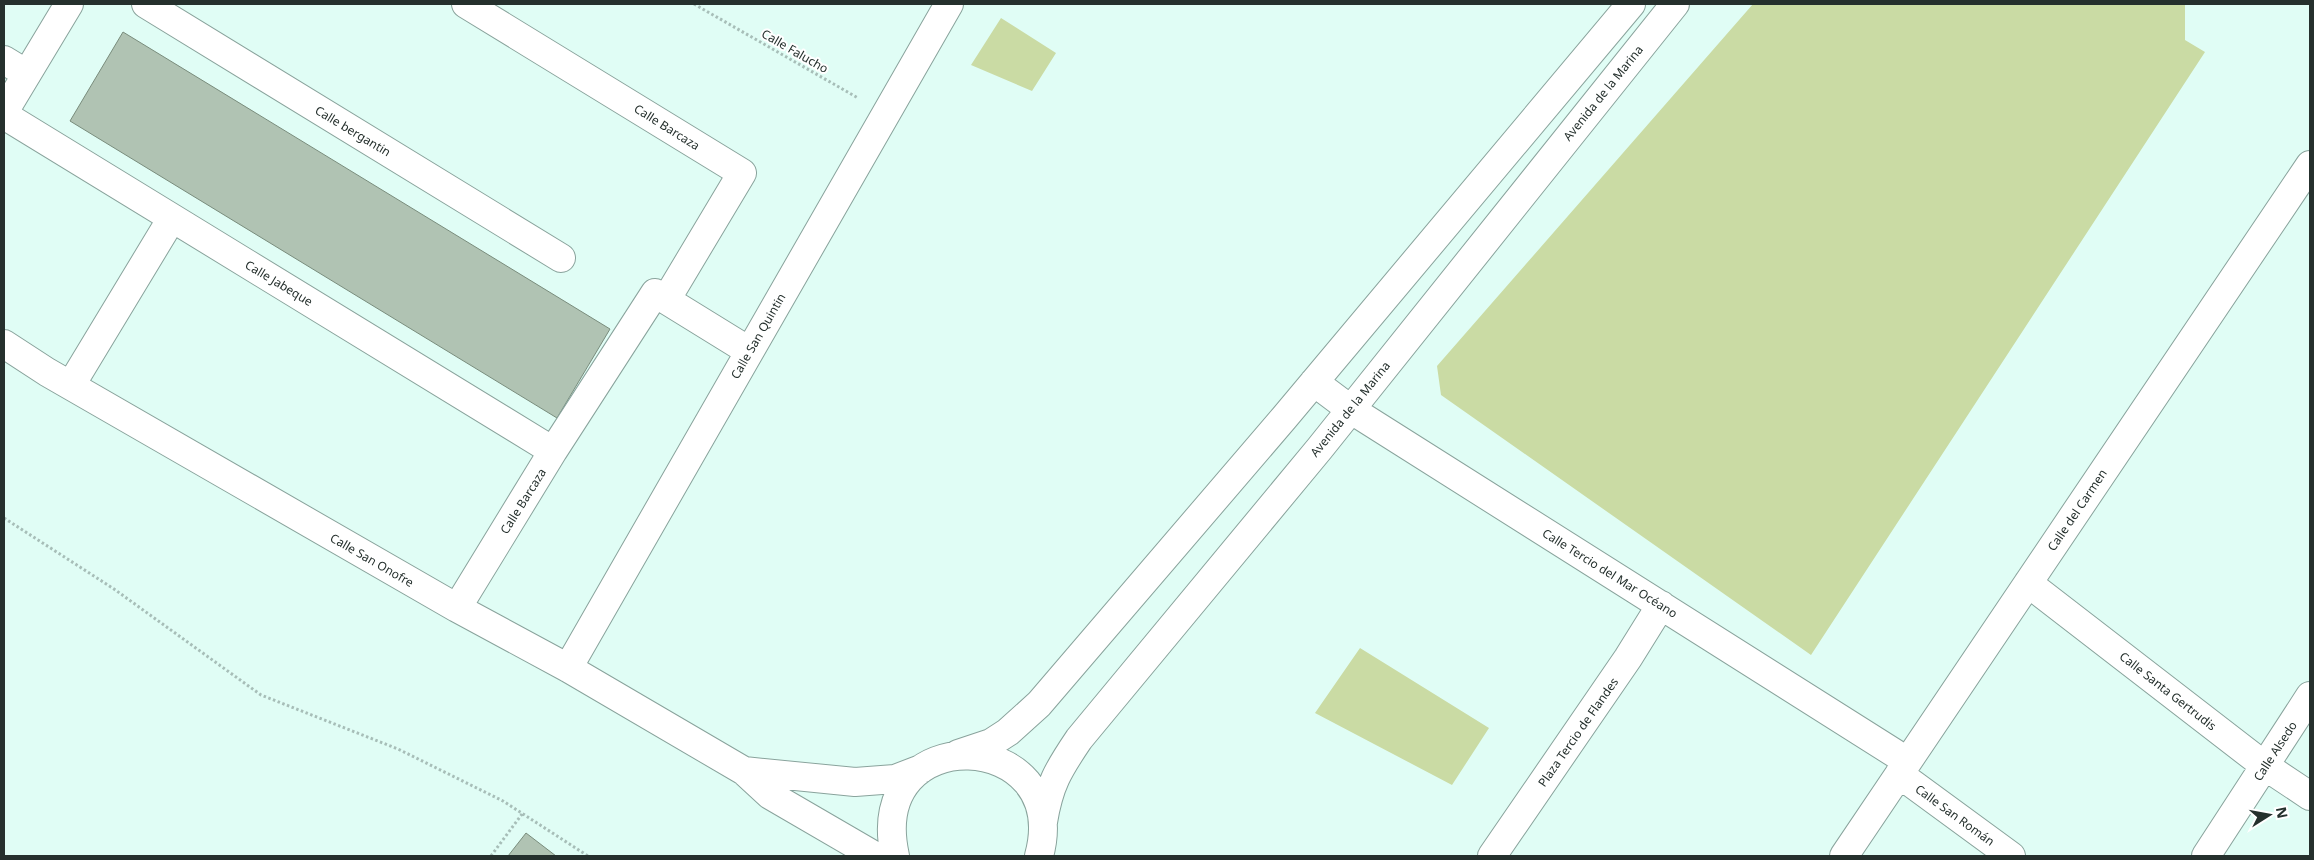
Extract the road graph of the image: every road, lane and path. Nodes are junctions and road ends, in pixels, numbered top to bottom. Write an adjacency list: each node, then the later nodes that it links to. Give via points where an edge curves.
1 (70, 4): 9 (street)
2 (146, 4): 14 (street, Calle bergantin)
3 (466, 4): 15 (street, Calle Barcaza, via 742,173)
4 (694, 4): 11 (path, Calle Falucho)
5 (1631, 4): 18 (street)
6 (1675, 4): 20 (street, Avenida de la Marina)
7 (945, 5): 11 (street, Calle San Quintin)
8 (4, 60): 9 (street)
9 (27, 74): 10 (street, Calle Jabeque)
10 (4, 113): 13 (street, Calle Jabeque)
11 (886, 114): 17 (street, Calle San Quintin)
12 (2305, 182): 23 (street, Calle del Carmen)
13 (172, 218): 19 (street); 21 (street, Calle Jabeque)
14 (561, 258)
15 (660, 296): 17 (street); 21 (street, Calle Barcaza)
16 (4, 344): 19 (street, Calle San Onofre)
17 (749, 352): 26 (street, Calle San Quintin)
18 (1314, 382): 20 (street, Calle Tercio del Mar Océano); 28 (street, via 1039,704 990,744)
19 (71, 385): 25 (street, Calle San Onofre)
20 (1350, 409): 24 (street, Calle Tercio del Mar Océano); 35 (street, Avenida de la Marina, via 1079,739 1056,772)
21 (553, 451): 25 (street, Calle Barcaza)
22 (4, 518): 34 (path, via 114,589 261,695 398,749 504,801)
23 (2028, 583): 29 (street, Calle Santa Gertrudis); 30 (street, Calle del Carmen)
24 (1661, 605): 30 (street, Calle Tercio del Mar Océano); 41 (street, Plaza Tercio de Flandes)
25 (457, 608): 26 (street, Calle San Onofre)
26 (568, 668): 32 (street, Calle San Onofre)
27 (2310, 696): 29 (street, Calle Alsedo)
28 (958, 754): 31 (street); 35 (street, via 978,755 1015,770 1038,802)
29 (2266, 766): 33 (street, Calle Santa Gertrudis); 44 (street, Calle Alsedo)
30 (1903, 767): 42 (street, Calle del Carmen); 43 (street, Calle San Román)
31 (922, 769): 32 (street, via 895,779 855,782); 39 (street, via 907,783 891,819)
32 (744, 771): 38 (street, via 770,795)
33 (2310, 796)
34 (522, 814): 36 (path); 37 (path)
35 (1043, 822): 40 (street)
36 (491, 856)
37 (588, 856)
38 (875, 856)
39 (895, 856)
40 (1039, 856)
41 (1492, 856)
42 (1844, 856)
43 (2011, 856)
44 (2206, 856)

